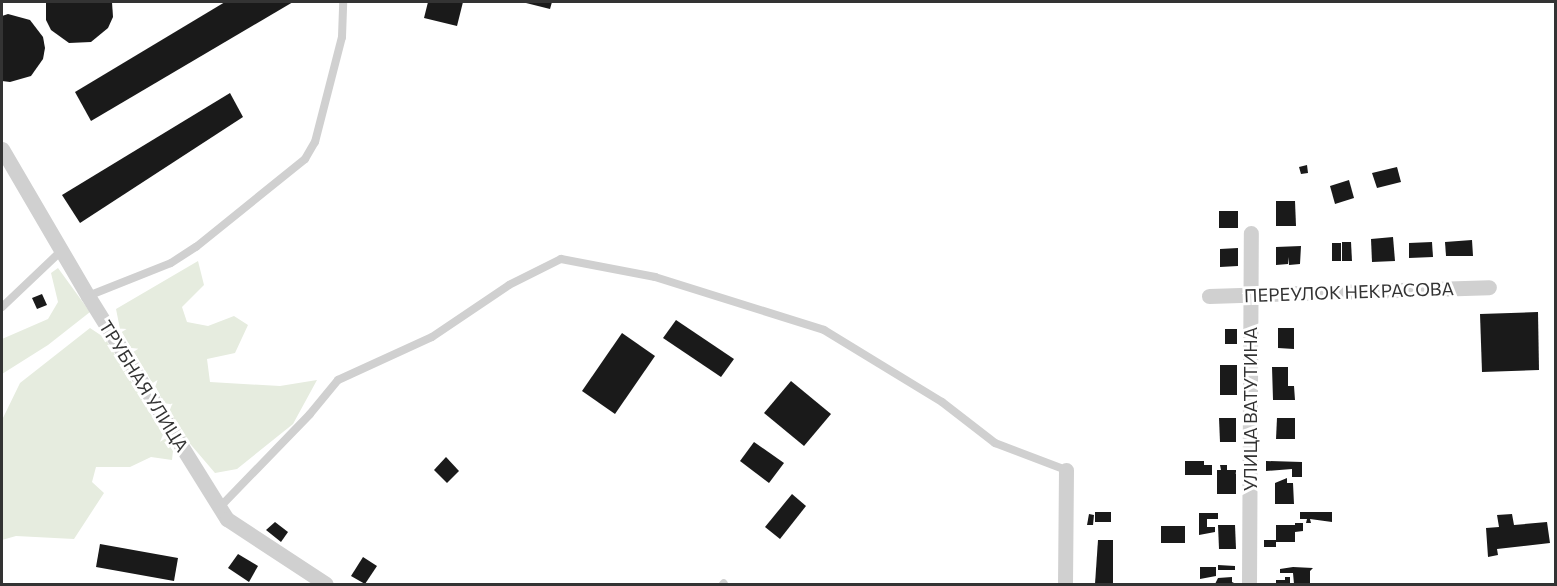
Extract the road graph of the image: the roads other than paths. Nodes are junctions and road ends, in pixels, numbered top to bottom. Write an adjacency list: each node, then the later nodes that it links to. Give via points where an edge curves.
1 (343, 2): 6 (lane, via 342,37 315,142 305,159 171,263)
2 (2, 149): 4 (street, ТРУБНАЯ УЛИЦА)
3 (1251, 233): 8 (street, УЛИЦА ВАТУТИНА)
4 (61, 251): 6 (street, ТРУБНАЯ УЛИЦА); 9 (lane)
5 (1490, 287): 8 (street, ПЕРЕУЛОК НЕКРАСОВА)
6 (88, 296): 11 (street, ТРУБНАЯ УЛИЦА)
7 (1209, 296): 8 (street, ПЕРЕУЛОК НЕКРАСОВА)
8 (1251, 296): 14 (street, УЛИЦА ВАТУТИНА)
9 (2, 307)
10 (1066, 470): 11 (lane, via 995,443 942,402 824,330 655,277 561,260 509,285 432,337 338,380); 13 (street)
11 (220, 507): 12 (street, ТРУБНАЯ УЛИЦА, via 227,519)
12 (326, 585)
13 (1065, 585)
14 (1249, 585)

